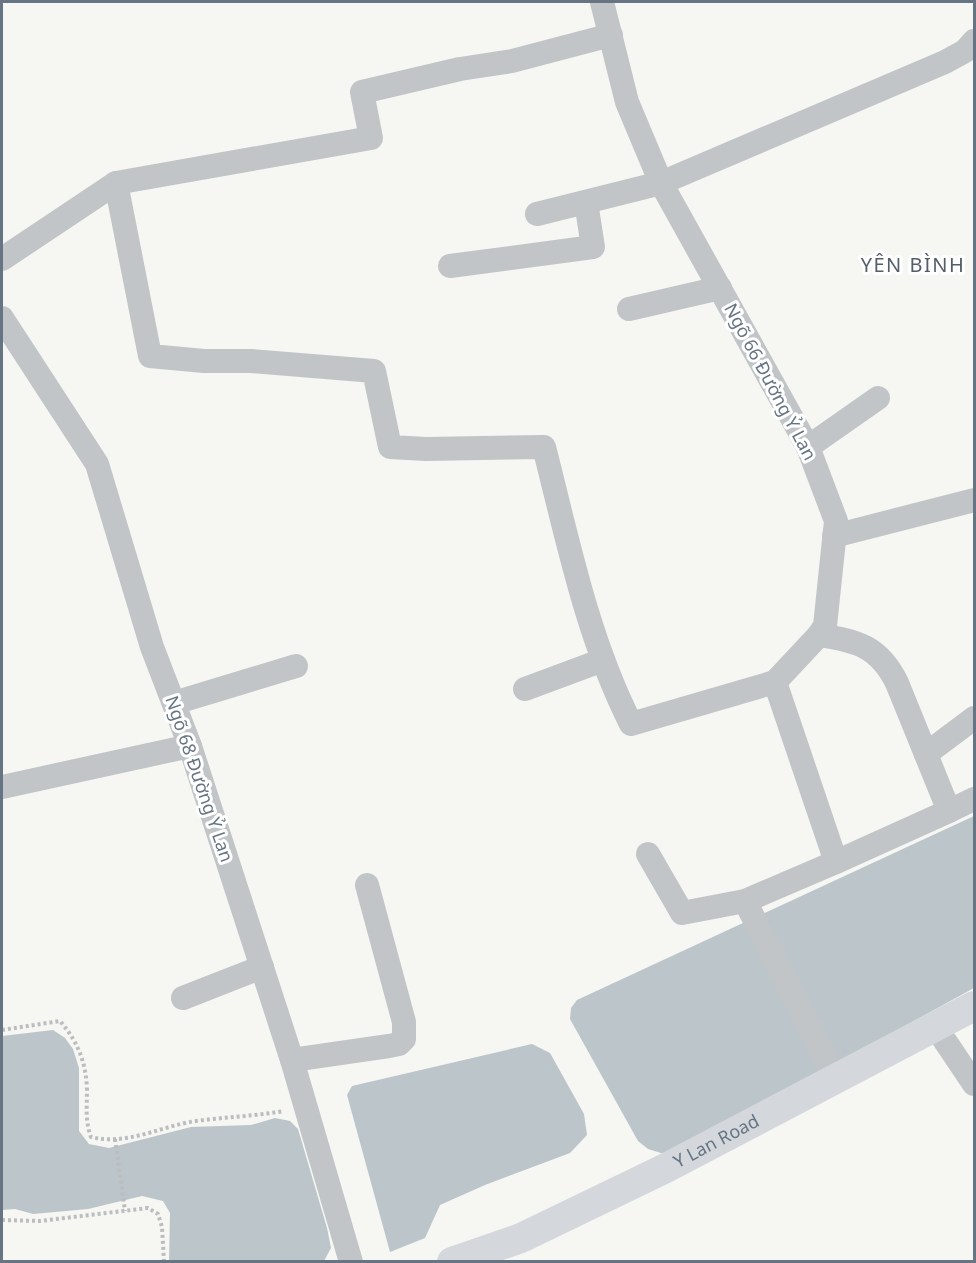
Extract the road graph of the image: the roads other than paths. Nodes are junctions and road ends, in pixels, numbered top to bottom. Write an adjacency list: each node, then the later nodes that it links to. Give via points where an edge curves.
1 (603, 2): 2 (street, Ngõ 66 Đường Ỷ Lan)
2 (611, 35): 4 (street, via 512,61 362,92 371,138); 5 (street, Ngõ 66 Đường Ỷ Lan, via 627,102)
3 (975, 41): 5 (street, via 945,62)
4 (116, 183): 8 (street); 18 (street, via 150,356 374,371 390,447 544,447 567,542)
5 (661, 183): 6 (street); 10 (street, Ngõ 66 Đường Ỷ Lan)
6 (586, 201): 7 (street); 9 (street, via 593,248)
7 (537, 214)
8 (2, 259)
9 (450, 266)
10 (720, 288): 11 (street); 14 (street, Ngõ 66 Đường Ỷ Lan)
11 (629, 309)
12 (2, 318): 22 (street, Ngõ 68 Đường Ỷ Lan, via 98,464 152,647)
13 (878, 398): 14 (street)
14 (808, 447): 16 (street, Ngõ 66 Đường Ỷ Lan, via 836,521)
15 (975, 500): 16 (street)
16 (834, 536): 17 (street, Ngõ 66 Đường Ỷ Lan, via 825,626)
17 (819, 635): 20 (street, Ngõ 66 Đường Ỷ Lan); 25 (street, via 860,643 882,660 897,683)
18 (603, 660): 20 (street, via 631,724); 21 (street)
19 (296, 666): 22 (street)
20 (775, 682): 30 (street)
21 (525, 688)
22 (174, 703): 24 (street, Ngõ 68 Đường Ỷ Lan)
23 (975, 718): 25 (street)
24 (190, 747): 26 (street); 33 (street, Ngõ 68 Đường Ỷ Lan)
25 (926, 754): 28 (street)
26 (2, 787)
27 (975, 799): 28 (street)
28 (949, 811): 30 (street)
29 (648, 854): 32 (street, via 682,913)
30 (836, 862): 32 (street)
31 (367, 885): 37 (street, via 404,1022 404,1039 389,1046)
32 (748, 907): 38 (street)
33 (262, 967): 34 (street); 37 (street, Ngõ 68 Đường Ỷ Lan)
34 (183, 998)
35 (975, 1006): 36 (main road, Y Lan Road)
36 (935, 1026): 38 (main road, Y Lan Road); 39 (street)
37 (292, 1060): 40 (street, Ngõ 68 Đường Ỷ Lan)
38 (833, 1074): 41 (main road, Y Lan Road, via 666,1168 520,1238)
39 (975, 1084)
40 (350, 1259)
41 (452, 1262)

